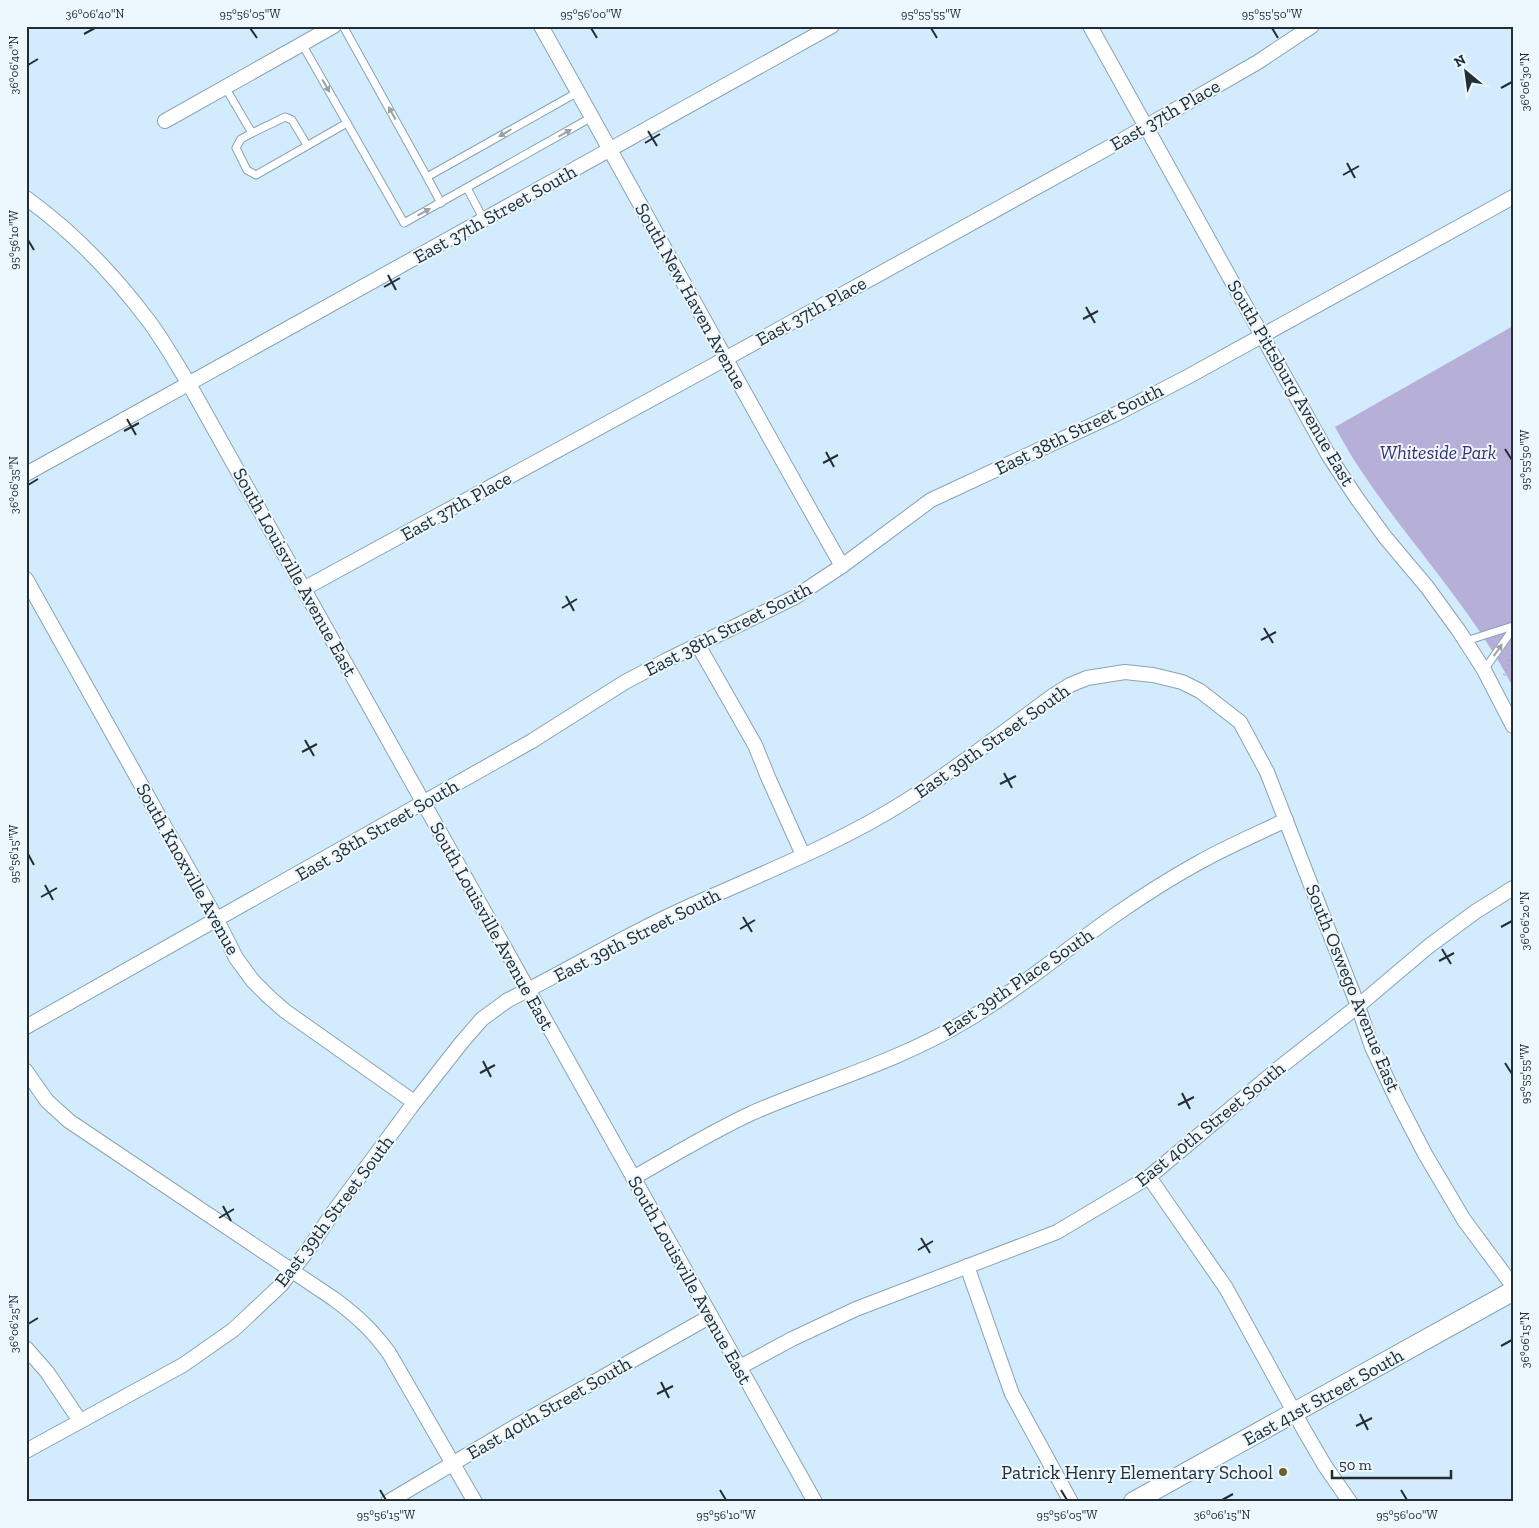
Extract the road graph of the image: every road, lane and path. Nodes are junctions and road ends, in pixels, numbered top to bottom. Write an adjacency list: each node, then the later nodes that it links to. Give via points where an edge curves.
1 (334, 26): 8 (street)
2 (343, 26): 18 (lane, one-way to 2)
3 (540, 26): 10 (street, South New Haven Avenue)
4 (832, 26): 7 (street, East 37th Street South)
5 (1090, 26): 14 (street, South Pittsburg Avenue East)
6 (1312, 26): 14 (street, East 37th Place, via 1258,62)
7 (815, 30): 17 (street, East 37th Street South)
8 (302, 44): 9 (street); 13 (lane, one-way to 13)
9 (225, 88): 12 (street); 15 (lane)
10 (578, 92): 11 (street, South New Haven Avenue); 18 (lane, one-way to 18)
11 (592, 117): 17 (street, South New Haven Avenue); 19 (lane, one-way to 11)
12 (165, 121)
13 (347, 122): 16 (lane); 22 (lane, one-way to 22, via 404,223)
14 (1146, 126): 24 (street, South Pittsburg Avenue East); 25 (street, East 37th Place)
15 (252, 133): 16 (lane, via 285,117 292,120); 16 (lane, via 236,148 247,170 256,175)
16 (307, 146)
17 (610, 150): 23 (street, East 37th Street South); 25 (street, South New Haven Avenue)
18 (427, 177): 22 (lane)
19 (467, 188): 22 (lane); 23 (lane)
20 (1513, 197): 24 (street, East 38th Street South)
21 (26, 198): 26 (street, South Louisville Avenue East, via 87,249 118,283)
22 (441, 203)
23 (484, 220): 26 (street, East 37th Street South)
24 (1262, 335): 28 (street, East 38th Street South, via 1118,413 931,500); 32 (street, South Pittsburg Avenue East, via 1329,456 1356,497)
25 (725, 359): 28 (street, South New Haven Avenue); 30 (street, East 37th Place)
26 (190, 384): 27 (street, East 37th Street South); 30 (street, South Louisville Avenue East)
27 (26, 474)
28 (842, 566): 33 (street, East 38th Street South, via 790,600)
29 (26, 579): 43 (street, South Knoxville Avenue)
30 (304, 588): 39 (street, South Louisville Avenue East)
31 (1513, 627): 32 (lane); 35 (lane, one-way to 31)
32 (1466, 641): 35 (street, South Pittsburg Avenue East)
33 (698, 645): 39 (street, East 38th Street South, via 625,682 532,742); 41 (street, via 756,745)
34 (1513, 653): 36 (path)
35 (1484, 670): 38 (street, South Pittsburg Avenue East)
36 (1504, 675)
37 (1200, 691): 40 (street, South Oswego Avenue East, via 1240,722 1267,772); 41 (street, East 39th Street South, via 1182,682 1137,673 1087,678 1070,685 906,801)
38 (1513, 726)
39 (424, 803): 43 (street, East 38th Street South); 44 (street, South Louisville Avenue East)
40 (1286, 820): 45 (street, South Oswego Avenue East); 50 (street, East 39th Place South, via 1198,862 1158,887 964,1022 880,1064 752,1114)
41 (803, 855): 44 (street, East 39th Street South, via 660,920)
42 (1513, 888): 45 (street, East 40th Street South, via 1429,946)
43 (217, 920): 46 (street, East 38th Street South); 48 (street, South Knoxville Avenue, via 236,958 269,997)
44 (528, 990): 48 (street, East 39th Street South, via 482,1019); 50 (street, South Louisville Avenue East)
45 (1358, 1006): 49 (street, East 40th Street South); 53 (street, South Oswego Avenue East, via 1372,1046 1425,1154 1464,1220)
46 (26, 1028)
47 (26, 1071): 52 (street, via 47,1101 68,1121)
48 (414, 1102): 52 (street, East 39th Street South)
49 (1149, 1176): 51 (street, East 40th Street South, via 1058,1232); 58 (street, via 1226,1288)
50 (633, 1178): 55 (street, South Louisville Avenue East)
51 (967, 1266): 57 (street, East 40th Street South, via 846,1313); 65 (street, via 1012,1394)
52 (292, 1271): 59 (street, East 39th Street South, via 233,1330 206,1350); 61 (street, via 359,1318 375,1335 389,1353)
53 (1513, 1286)
54 (1513, 1291): 58 (main road, East 41st Street South)
55 (711, 1316): 57 (street, South Louisville Avenue East); 61 (street, East 40th Street South)
56 (26, 1348): 59 (street, via 47,1372)
57 (740, 1367): 64 (street, South Louisville Avenue East)
58 (1295, 1413): 66 (main road, East 41st Street South); 67 (street)
59 (80, 1421): 60 (street, East 39th Street South)
60 (26, 1450)
61 (454, 1464): 62 (street, East 40th Street South); 63 (street)
62 (388, 1502)
63 (475, 1502)
64 (815, 1502)
65 (1071, 1502)
66 (1133, 1502)
67 (1350, 1502)

